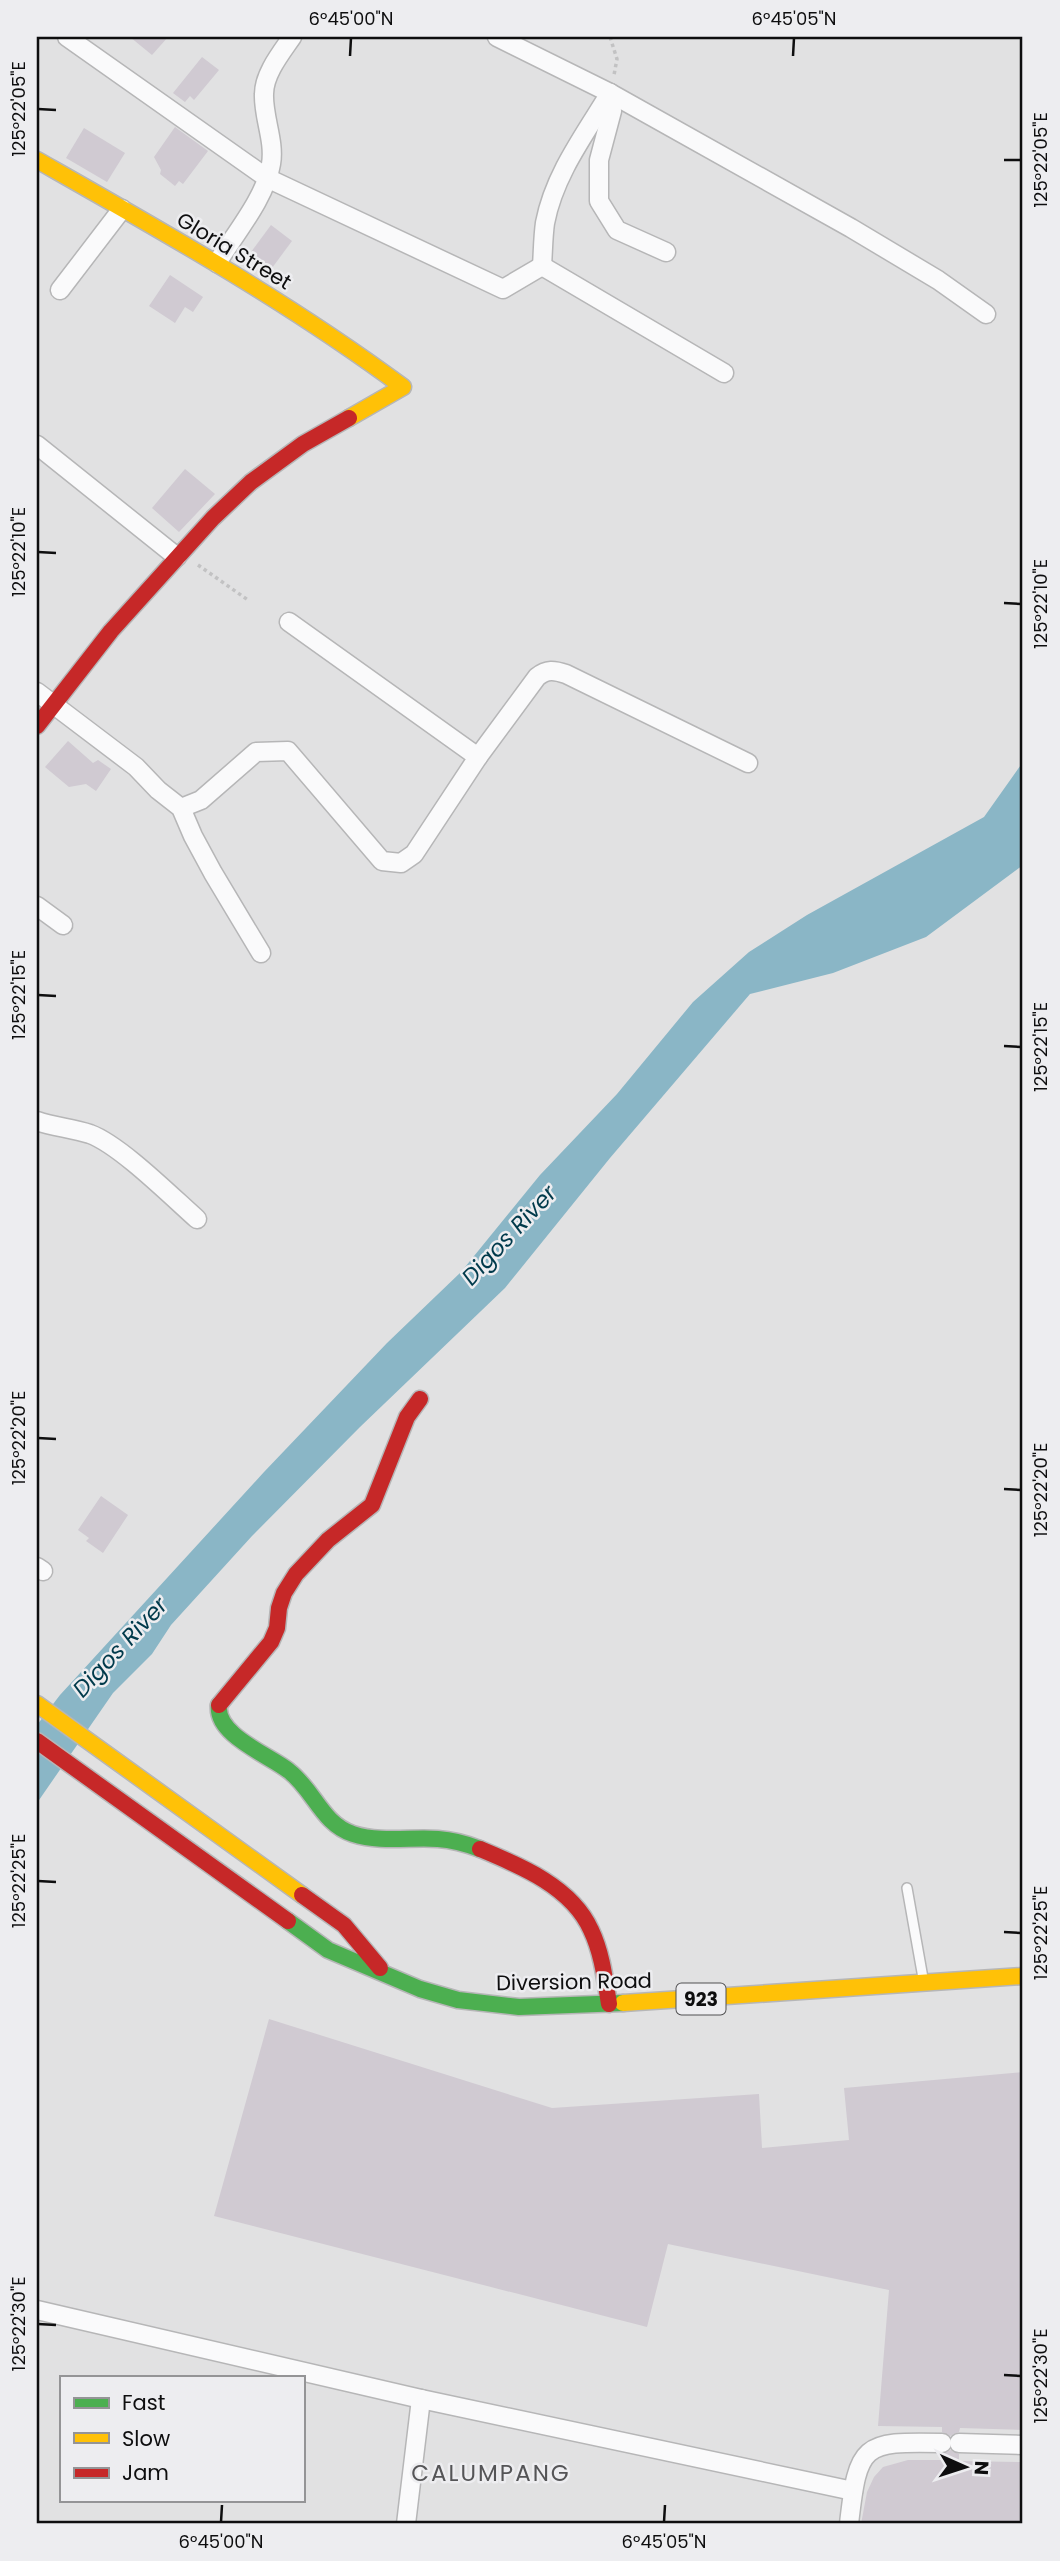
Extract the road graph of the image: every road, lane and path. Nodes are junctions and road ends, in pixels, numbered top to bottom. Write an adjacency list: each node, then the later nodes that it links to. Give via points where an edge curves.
1 (67, 37): 7 (street)
2 (292, 37): 7 (street, via 265,84 272,152)
3 (497, 37): 5 (street)
4 (610, 37): 5 (path, via 617,59)
5 (610, 93): 9 (street, via 612,111 599,160 599,201 617,230); 11 (street, via 571,156 552,198); 13 (street, via 851,228)
6 (37, 160): 8 (main road, Gloria Street)
7 (267, 178): 10 (street); 11 (street, via 503,289)
8 (122, 209): 10 (main road, Gloria Street); 12 (street)
9 (666, 252)
10 (217, 263): 16 (main road, Gloria Street, via 403,387 271,466)
11 (542, 266): 14 (street)
12 (60, 290)
13 (986, 314)
14 (724, 373)
15 (37, 445): 16 (street)
16 (177, 557): 17 (path, via 202,566); 20 (main road)
17 (248, 600)
18 (289, 622): 22 (street)
19 (37, 692): 20 (street)
20 (53, 705): 21 (main road); 24 (street, via 136,767)
21 (37, 726)
22 (478, 757): 23 (street, via 537,677 553,670); 24 (street, via 414,854 401,863 382,861 288,751 256,752 201,800)
23 (748, 763)
24 (181, 808): 27 (street)
25 (37, 906): 26 (street)
26 (64, 925)
27 (261, 953)
28 (37, 1121): 29 (street, via 109,1143)
29 (197, 1219)
30 (420, 1399): 37 (main road, via 407,1417 372,1505 328,1540 296,1574 284,1593 271,1642 220,1701 220,1719 297,1777 325,1814 344,1830 382,1838 467,1844 555,1886 576,1903 593,1929)
31 (37, 1704): 34 (main road, Diversion Road / 923, via 344,1925)
32 (37, 1741): 34 (main road, Diversion Road / 923, via 328,1950)
33 (907, 1888): 36 (lane)
34 (383, 1972): 37 (main road, Diversion Road / 923, via 447,1998 477,2004)
35 (1023, 1976): 36 (main road, Diversion Road / 923)
36 (923, 1983): 37 (main road, Diversion Road / 923)
37 (609, 2004)
38 (37, 2310): 39 (street)
39 (421, 2399): 41 (street); 42 (street)
40 (1023, 2445): 41 (street, via 880,2445 869,2450 858,2468)
41 (853, 2491): 43 (street)
42 (406, 2524)
43 (849, 2524)

